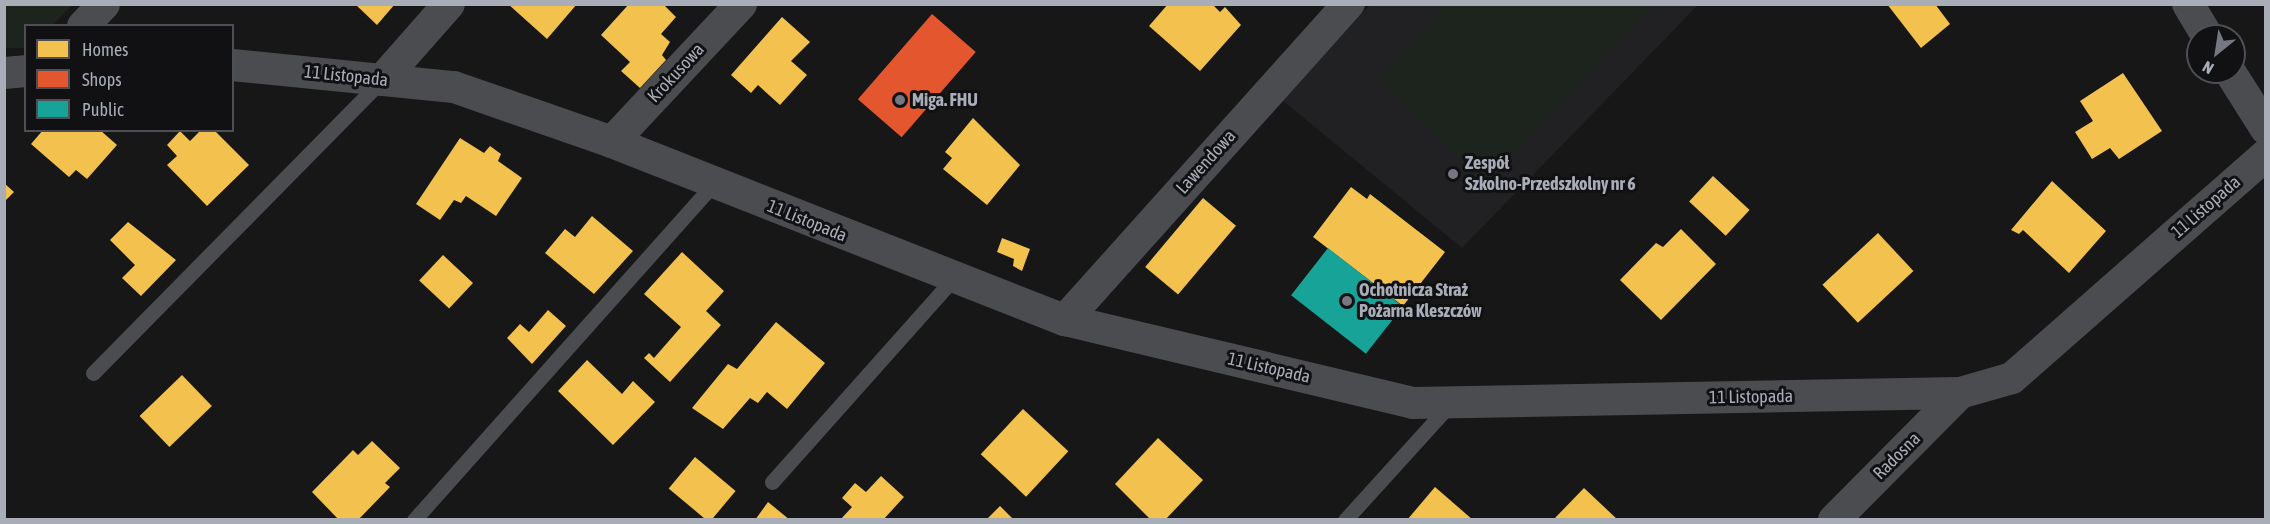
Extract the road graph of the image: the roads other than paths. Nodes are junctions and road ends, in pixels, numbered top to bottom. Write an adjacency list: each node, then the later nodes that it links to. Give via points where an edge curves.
1 (104, 4): 6 (street)
2 (449, 4): 11 (street)
3 (741, 4): 14 (street, Krokusowa)
4 (1349, 4): 18 (street, Lawendowa)
5 (2188, 4): 7 (street)
6 (85, 24)
7 (2200, 24)
8 (234, 65): 11 (street, 11 Listopada)
9 (24, 70): 10 (street)
10 (4, 73)
11 (382, 80): 14 (street, 11 Listopada, via 453,87); 19 (lane)
12 (2237, 84): 13 (street)
13 (2265, 129)
14 (612, 142): 16 (street, 11 Listopada)
15 (2265, 155): 20 (street, 11 Listopada, via 2012,378)
16 (714, 183): 17 (street, 11 Listopada); 23 (lane)
17 (952, 280): 18 (street, 11 Listopada); 22 (lane)
18 (1065, 320): 21 (street, 11 Listopada, via 1413,402)
19 (93, 373)
20 (1960, 393): 21 (street, 11 Listopada); 25 (street, Radosna)
21 (1452, 402): 24 (lane)
22 (772, 482)
23 (414, 519)
24 (1346, 519)
25 (1834, 519)

